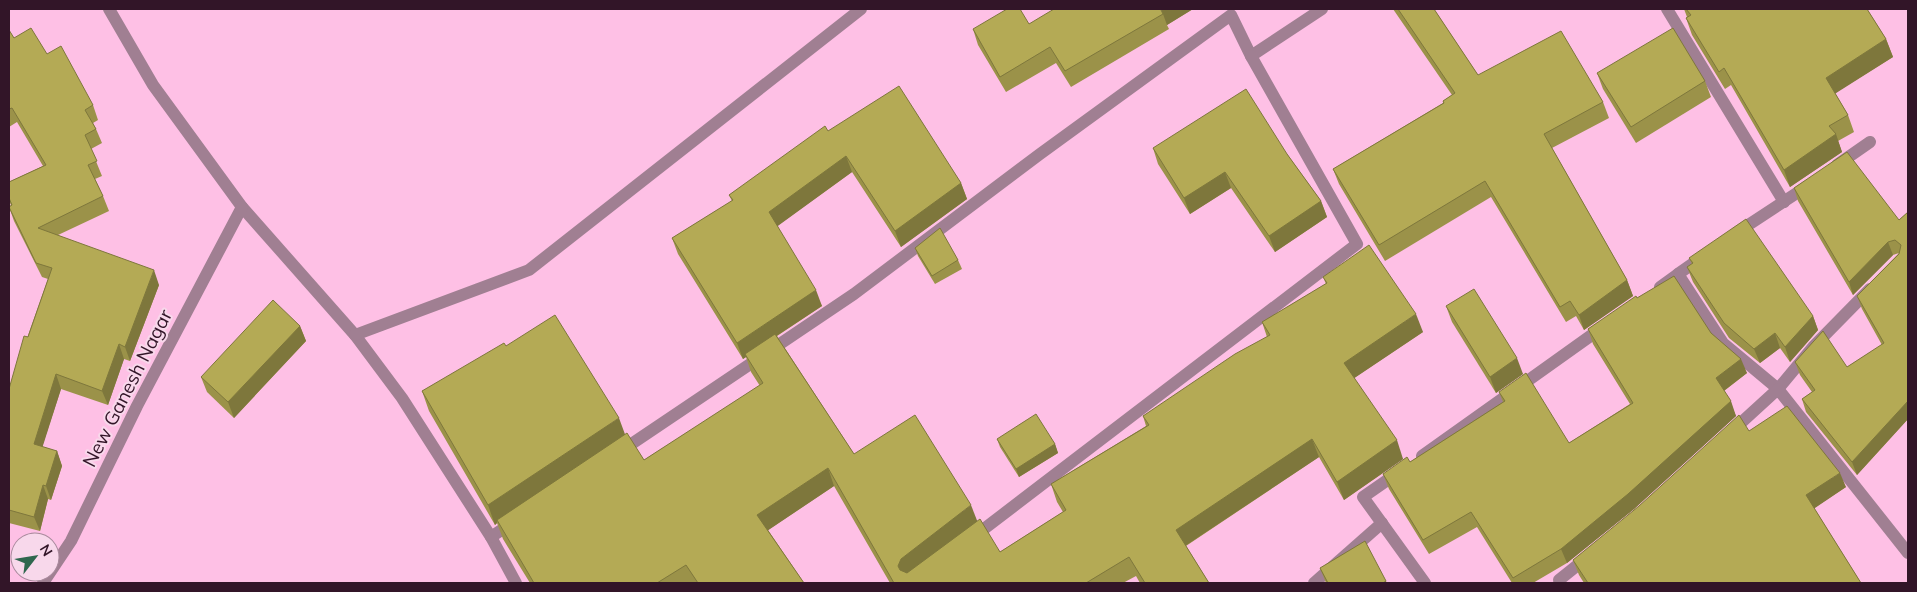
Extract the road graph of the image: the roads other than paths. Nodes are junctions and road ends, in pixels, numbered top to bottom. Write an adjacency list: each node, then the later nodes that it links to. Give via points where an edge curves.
1 (109, 9): 9 (street, via 153,85)
2 (861, 9): 14 (street, via 530,270)
3 (1322, 9): 6 (street)
4 (1667, 9): 8 (street)
5 (1229, 12): 6 (street); 17 (street, via 854,294)
6 (1251, 56): 21 (street, via 1357,244)
7 (1870, 142): 8 (street)
8 (1784, 202): 10 (street)
9 (242, 207): 14 (street); 25 (street, New Ganesh Nagar, via 137,406 71,541)
10 (1678, 274): 12 (street); 15 (street, via 1723,343)
11 (1879, 280): 15 (street, via 1813,347)
12 (1646, 297)
13 (1614, 320): 19 (street, via 1363,497)
14 (355, 335): 20 (street, via 402,398)
15 (1778, 389): 16 (street); 23 (street)
16 (1720, 442)
17 (607, 460)
18 (524, 515): 20 (street)
19 (1382, 523): 27 (street); 28 (street)
20 (491, 537): 26 (street)
21 (959, 548)
22 (1596, 550): 24 (street)
23 (1908, 553)
24 (1559, 582)
25 (43, 583)
26 (516, 583)
27 (1314, 583)
28 (1425, 583)

